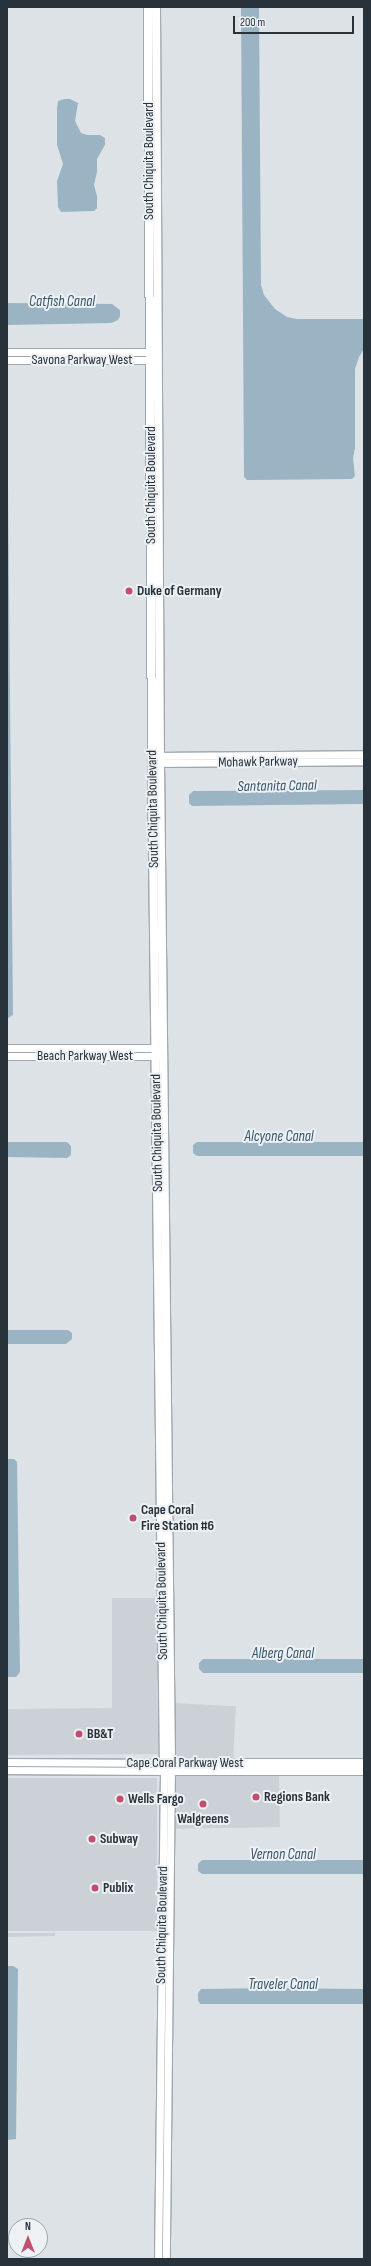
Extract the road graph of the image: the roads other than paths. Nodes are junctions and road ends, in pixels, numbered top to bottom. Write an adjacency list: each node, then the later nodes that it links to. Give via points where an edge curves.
1 (148, 7): 4 (main road, South Chiquita Boulevard)
2 (156, 7): 4 (main road, South Chiquita Boulevard)
3 (7, 352): 4 (street, Savona Parkway West)
4 (154, 356): 5 (street, Savona Parkway West); 7 (main road, South Chiquita Boulevard)
5 (7, 360)
6 (364, 754): 7 (street, Mohawk Parkway)
7 (156, 759): 8 (street, Mohawk Parkway); 10 (main road, South Chiquita Boulevard)
8 (364, 761)
9 (7, 1048): 10 (street, Beach Parkway West)
10 (160, 1052): 11 (street, Beach Parkway West); 17 (main road, South Chiquita Boulevard)
11 (7, 1056)
12 (7, 1762): 13 (street, Cape Coral Parkway West)
13 (50, 1762): 14 (street, Cape Coral Parkway West); 19 (street, via 18,1766)
14 (88, 1762): 17 (street, Cape Coral Parkway West); 20 (street, via 65,1766)
15 (304, 1763): 16 (main road, Cape Coral Parkway West); 17 (main road, Cape Coral Parkway West); 21 (main road, via 292,1767 260,1767)
16 (364, 1763)
17 (167, 1767): 20 (street, Cape Coral Parkway West); 21 (main road, Cape Coral Parkway West); 22 (street, South Chiquita Boulevard); 23 (street, South Chiquita Boulevard)
18 (364, 1769): 21 (main road, Cape Coral Parkway West)
19 (10, 1770): 20 (street, Cape Coral Parkway West)
20 (60, 1770)
21 (254, 1770)
22 (158, 2259)
23 (166, 2259)

